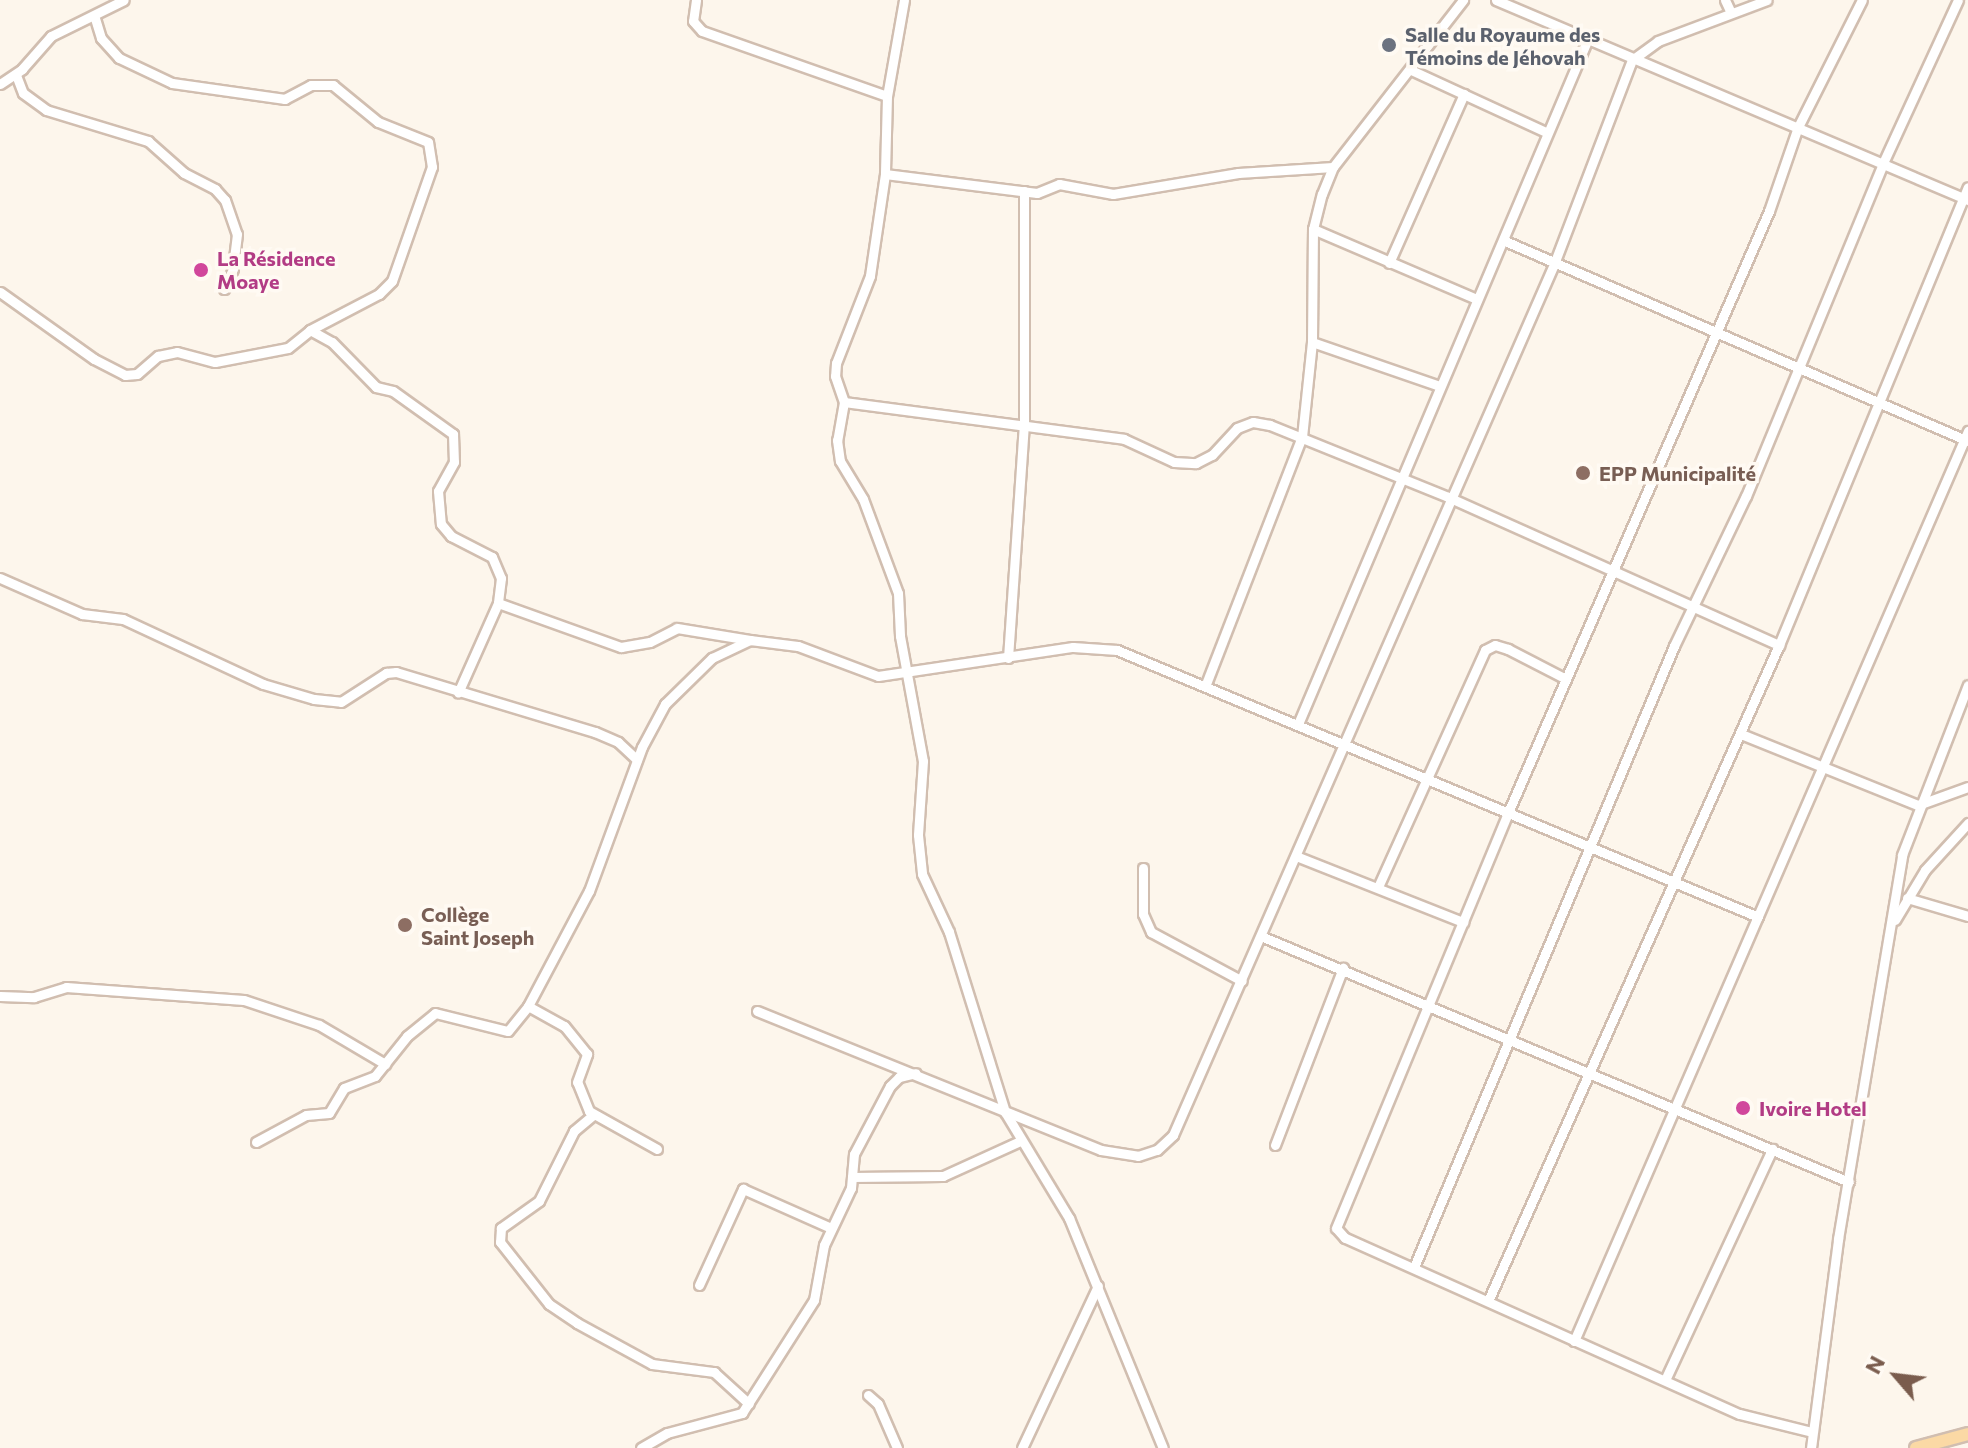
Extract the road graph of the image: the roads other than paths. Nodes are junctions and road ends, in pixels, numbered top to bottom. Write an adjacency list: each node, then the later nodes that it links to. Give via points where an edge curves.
1 (124, 0): 11 (street)
2 (696, 0): 18 (street, via 693,21 702,31)
3 (904, 0): 18 (street)
4 (1463, 0): 14 (street)
5 (1496, 0): 12 (street)
6 (1725, 0): 10 (street)
7 (1767, 0): 10 (street)
8 (1862, 0): 19 (street)
9 (1958, 0): 21 (street)
10 (1731, 13): 13 (street, via 1658,41)
11 (95, 18): 15 (street, via 51,36); 34 (street, via 107,46 155,77 285,99 325,83 378,122 428,142 432,167 392,281 379,294)
12 (1587, 41): 13 (street); 20 (street)
13 (1632, 60): 19 (street); 30 (street)
14 (1411, 70): 17 (street); 22 (street)
15 (16, 75): 16 (street); 31 (street, via 23,93 46,110 148,141 184,173 215,189 225,200 237,234 233,269)
16 (0, 84)
17 (1464, 94): 20 (street); 29 (street)
18 (887, 96): 23 (street)
19 (1798, 127): 21 (street); 35 (street, via 1769,211)
20 (1546, 132): 28 (street)
21 (1883, 163): 26 (street); 37 (street)
22 (1333, 167): 25 (street, via 1238,173 1113,194 1070,184); 27 (street)
23 (885, 174): 25 (street); 39 (street, via 865,297 836,363)
24 (1968, 187): 26 (street)
25 (1024, 191): 41 (street)
26 (1965, 199): 40 (street)
27 (1313, 229): 29 (street); 36 (street)
28 (1505, 241): 30 (street); 33 (street)
29 (1389, 263): 33 (street)
30 (1554, 264): 35 (street); 45 (street)
31 (224, 289)
32 (0, 292): 34 (street, via 125,375 137,374 158,356 177,352 215,362 288,348)
33 (1476, 299): 38 (street)
34 (310, 330): 48 (street, via 332,342 376,387 393,391 453,434 454,462 438,491 437,510 451,536 492,557 499,567)
35 (1716, 333): 37 (street); 46 (street)
36 (1312, 342): 38 (street); 42 (street)
37 (1800, 369): 40 (street); 49 (street)
38 (1440, 386): 44 (street)
39 (844, 402): 41 (street); 53 (street, via 837,440 840,461 863,499 879,551 895,578)
40 (1881, 402): 43 (street); 51 (street)
41 (1024, 422): 42 (street, via 1124,439 1156,457 1185,463 1212,455 1237,428 1253,422); 52 (street)
42 (1302, 437): 44 (street); 55 (street)
43 (1967, 437): 62 (street)
44 (1401, 477): 45 (street); 58 (street)
45 (1448, 497): 46 (street); 60 (street)
46 (1615, 573): 49 (street); 54 (street)
47 (0, 578): 57 (street, via 82,614 123,619 263,684 314,699 341,702 396,672)
48 (498, 603): 50 (street, via 621,647 650,642 677,628); 57 (street)
49 (1694, 606): 51 (street); 68 (street)
50 (750, 640): 53 (street, via 798,646 869,675); 61 (street, via 712,658 676,688)
51 (1779, 645): 59 (street)
52 (1008, 658): 53 (street); 55 (street, via 1094,645)
53 (906, 673): 90 (street, via 923,761 918,835 922,874 949,932)
54 (1566, 679): 63 (street, via 1508,649 1495,645 1485,650); 66 (street)
55 (1206, 684): 58 (street)
56 (1968, 685): 65 (street)
57 (458, 693): 61 (street, via 595,732 618,742)
58 (1298, 724): 60 (street)
59 (1741, 734): 62 (street); 71 (street)
60 (1341, 747): 63 (street); 69 (street)
61 (637, 760): 83 (street, via 589,891)
62 (1822, 768): 65 (street); 75 (street)
63 (1424, 780): 66 (street); 72 (street)
64 (1968, 787): 65 (street)
65 (1918, 805): 77 (street, via 1902,855)
66 (1507, 815): 68 (street); 76 (street)
67 (1968, 823): 73 (street)
68 (1592, 849): 71 (street); 85 (street)
69 (1296, 856): 72 (street); 78 (street)
70 (1143, 868): 80 (street, via 1143,914 1151,932)
71 (1678, 881): 75 (street); 88 (street)
72 (1378, 887): 76 (street)
73 (1907, 898): 74 (street); 77 (street)
74 (1968, 916)
75 (1758, 917): 89 (street)
76 (1463, 922): 82 (street)
77 (1891, 926): 98 (street)
78 (1263, 937): 79 (street); 80 (street)
79 (1343, 968): 82 (street); 94 (street)
80 (1242, 981): 90 (street, via 1187,1113 1157,1150 1138,1156 1111,1153 1063,1139)
81 (0, 996): 86 (street, via 34,997 66,987 244,1000 319,1025)
82 (1427, 1004): 85 (street); 100 (street, via 1336,1228 1345,1238)
83 (528, 1006): 86 (street, via 508,1031 435,1013); 91 (street, via 564,1026 587,1054 578,1089)
84 (757, 1011): 87 (street)
85 (1508, 1041): 88 (street); 100 (street)
86 (385, 1064): 93 (street, via 375,1076 344,1088 329,1113 306,1115)
87 (920, 1073): 90 (street); 97 (street, via 899,1077 890,1086 854,1154)
88 (1592, 1077): 89 (street); 103 (street)
89 (1677, 1111): 96 (street); 104 (street)
90 (1005, 1112): 92 (street)
91 (593, 1115): 95 (street); 107 (street, via 574,1131 539,1201 501,1228 500,1242 549,1304 577,1323 652,1364 714,1372)
92 (1020, 1141): 97 (street, via 943,1176); 102 (street, via 1069,1218)
93 (256, 1142)
94 (1275, 1145)
95 (657, 1149)
96 (1772, 1149): 98 (street); 105 (street)
97 (852, 1177): 99 (street)
98 (1849, 1182): 108 (street)
99 (831, 1228): 101 (street, via 743,1189); 107 (street, via 814,1300)
100 (1414, 1267): 103 (street)
101 (699, 1285)
102 (1098, 1286): 112 (street); 113 (street)
103 (1488, 1301): 104 (street)
104 (1574, 1341): 105 (street)
105 (1665, 1380): 108 (street, via 1739,1414)
106 (868, 1395): 111 (street, via 878,1404)
107 (749, 1404): 110 (street, via 731,1420 667,1433)
108 (1812, 1432): 114 (street)
109 (1968, 1434): 115 (main road)
110 (641, 1448)
111 (897, 1448)
112 (1022, 1448)
113 (1163, 1448)
114 (1811, 1448)
115 (1916, 1448)

